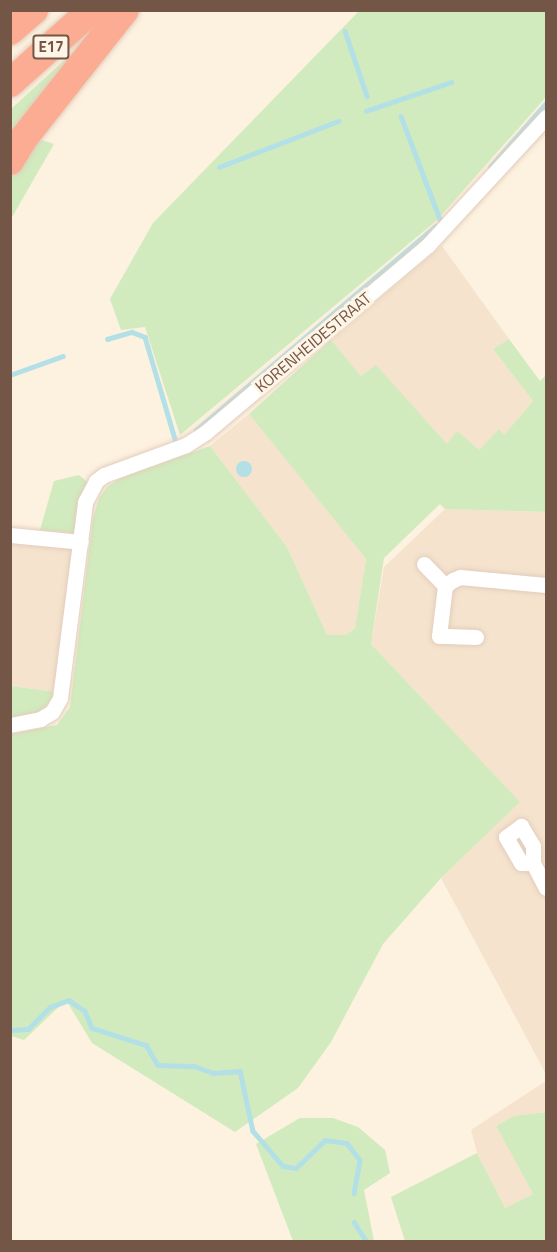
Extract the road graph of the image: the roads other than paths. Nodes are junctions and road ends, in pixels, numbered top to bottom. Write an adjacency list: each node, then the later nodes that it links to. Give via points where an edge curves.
1 (34, 10): 4 (highway, E17)
2 (92, 10): 5 (highway, E17)
3 (126, 10): 7 (highway, via 23,139)
4 (10, 31)
5 (10, 83)
6 (546, 117): 9 (street, KORENHEIDESTRAAT, via 428,245 206,432 186,445 104,475 96,482 86,502)
7 (10, 161)
8 (10, 535): 9 (street)
9 (81, 542): 14 (street, KORENHEIDESTRAAT, via 60,698 47,715)
10 (424, 564): 12 (street)
11 (546, 585): 12 (street, via 460,577)
12 (445, 586): 13 (street, via 439,636)
13 (476, 637)
14 (10, 725)
15 (533, 863): 16 (street)
16 (546, 888)

